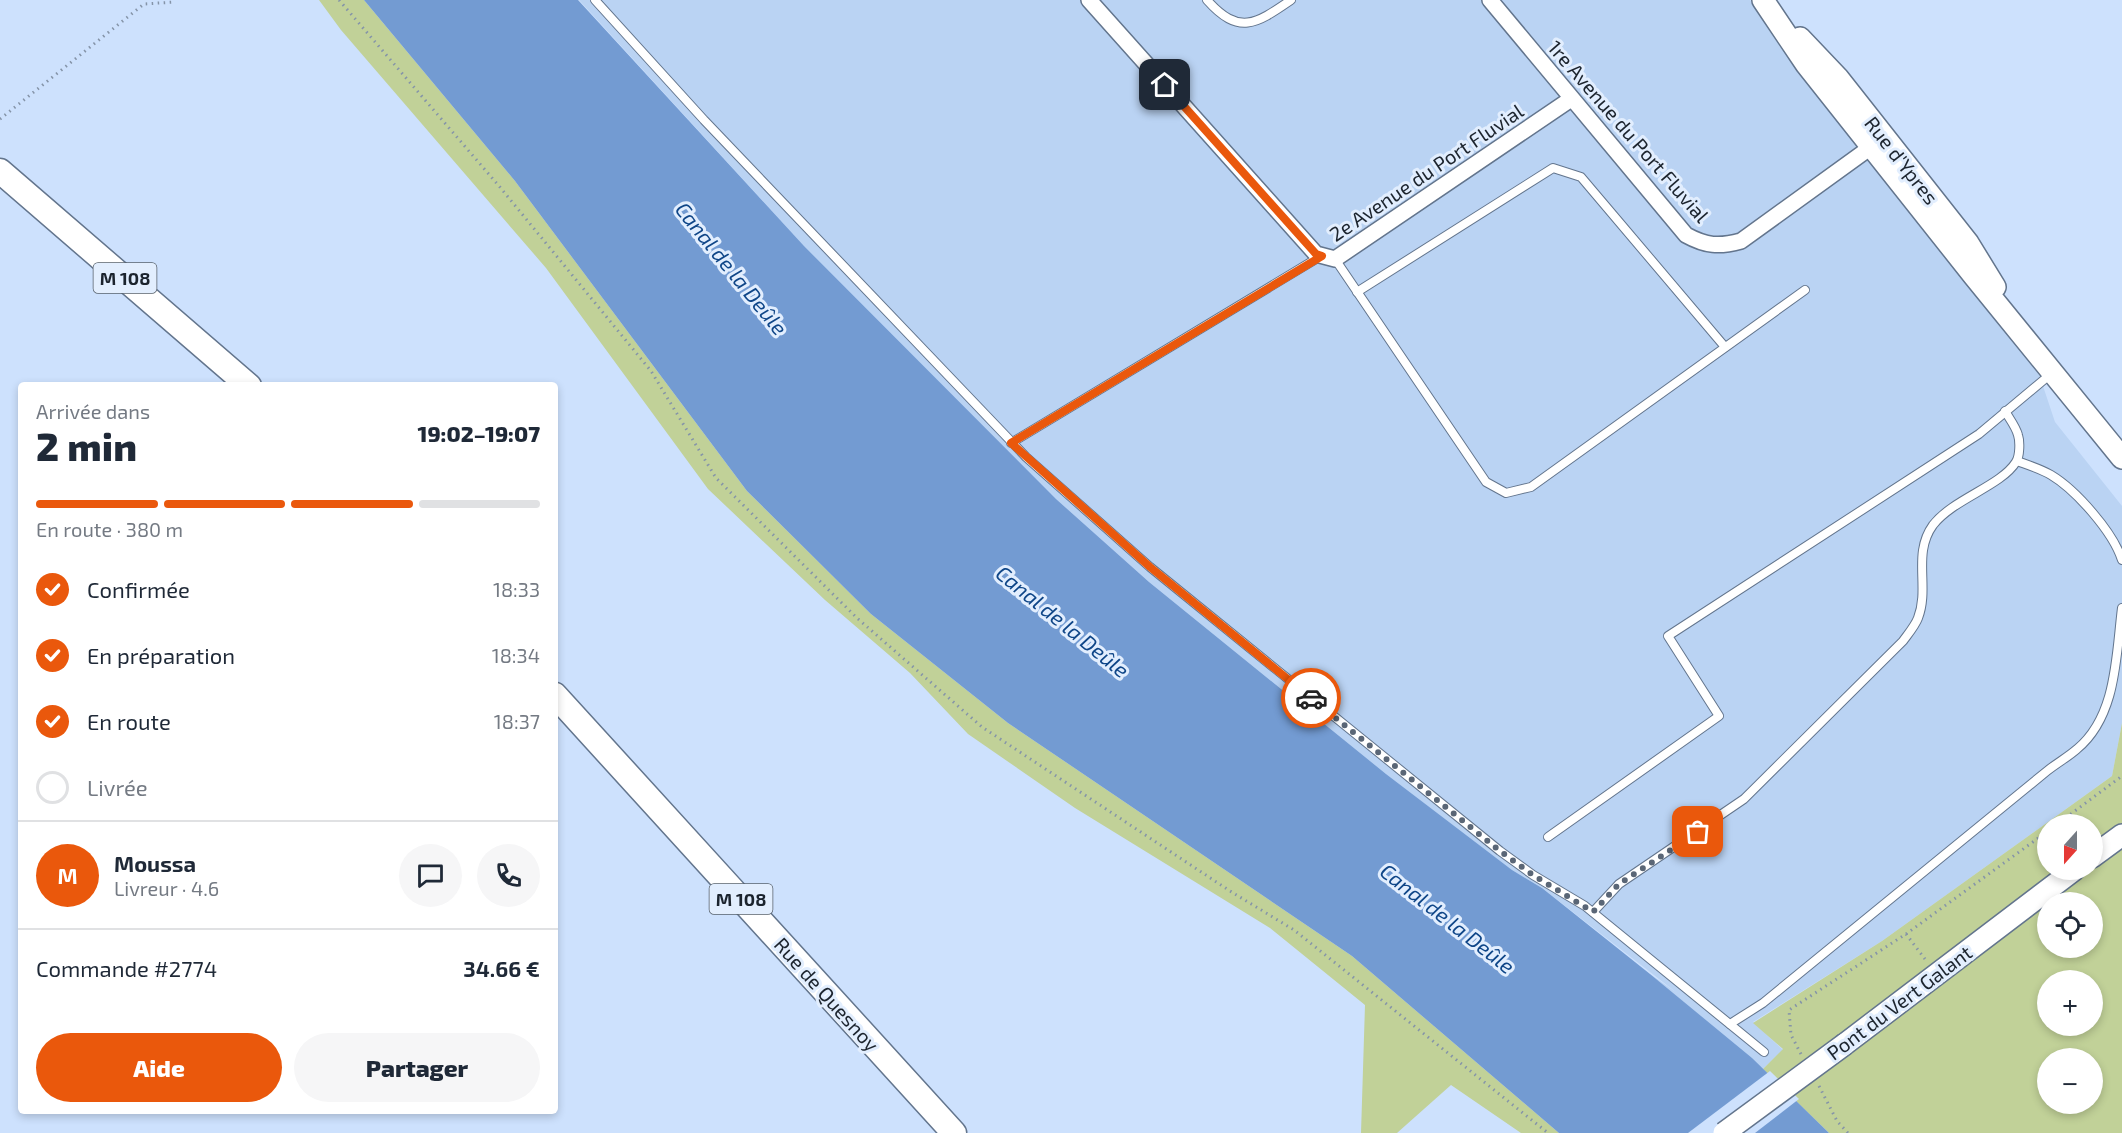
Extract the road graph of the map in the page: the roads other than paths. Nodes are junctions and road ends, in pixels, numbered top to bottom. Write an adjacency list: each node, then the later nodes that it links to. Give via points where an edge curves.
1 (595, 0): 18 (lane)
2 (1089, 0): 10 (street, 2e Avenue du Port Fluvial, via 1316,254)
3 (1207, 0): 4 (lane, via 1220,14 1238,24 1261,21)
4 (1291, 0)
5 (1490, 0): 7 (street, 1re Avenue du Port Fluvial)
6 (1763, 0): 8 (main road, Rue d'Ypres, via 1806,64); 13 (main road, Rue d'Ypres, via 1838,78 1968,243)
7 (1571, 99): 8 (street, 1re Avenue du Port Fluvial, via 1686,235 1716,246 1741,241); 10 (street, 2e Avenue du Port Fluvial)
8 (1871, 147): 13 (main road, Rue d'Ypres)
9 (0, 171): 16 (main road, M 108)
10 (1328, 257): 12 (lane); 18 (lane)
11 (1805, 290): 14 (lane)
12 (1357, 292): 14 (lane, via 1553,168 1581,177); 14 (lane, via 1486,482 1506,493 1531,487)
13 (2023, 334): 15 (main road, Rue d'Ypres)
14 (1725, 347)
15 (2053, 373): 17 (lane); 19 (main road, Rue d'Ypres)
16 (244, 382)
17 (2005, 411): 20 (lane, via 2018,435); 25 (lane, via 1979,434 1668,636 1719,716)
18 (1011, 443): 28 (lane, via 1150,567 1500,851)
19 (2122, 458)
20 (2017, 460): 21 (lane, via 2065,485 2107,531); 28 (lane, via 1934,524 1925,540 1921,561 1918,619 1903,641 1744,799 1619,884)
21 (2122, 560)
22 (2122, 608): 29 (lane, via 2108,699 2096,726 2078,748 1763,1003)
23 (558, 698): 31 (main road, Rue de Quesnoy / M 108)
24 (2122, 835): 26 (main road)
25 (1548, 837)
26 (2103, 849)
27 (2061, 880): 32 (main road, Pont du Vert Galant, bridge)
28 (1593, 912): 29 (lane)
29 (1730, 1024): 30 (lane)
30 (1764, 1052)
31 (954, 1133)
32 (1724, 1133)

